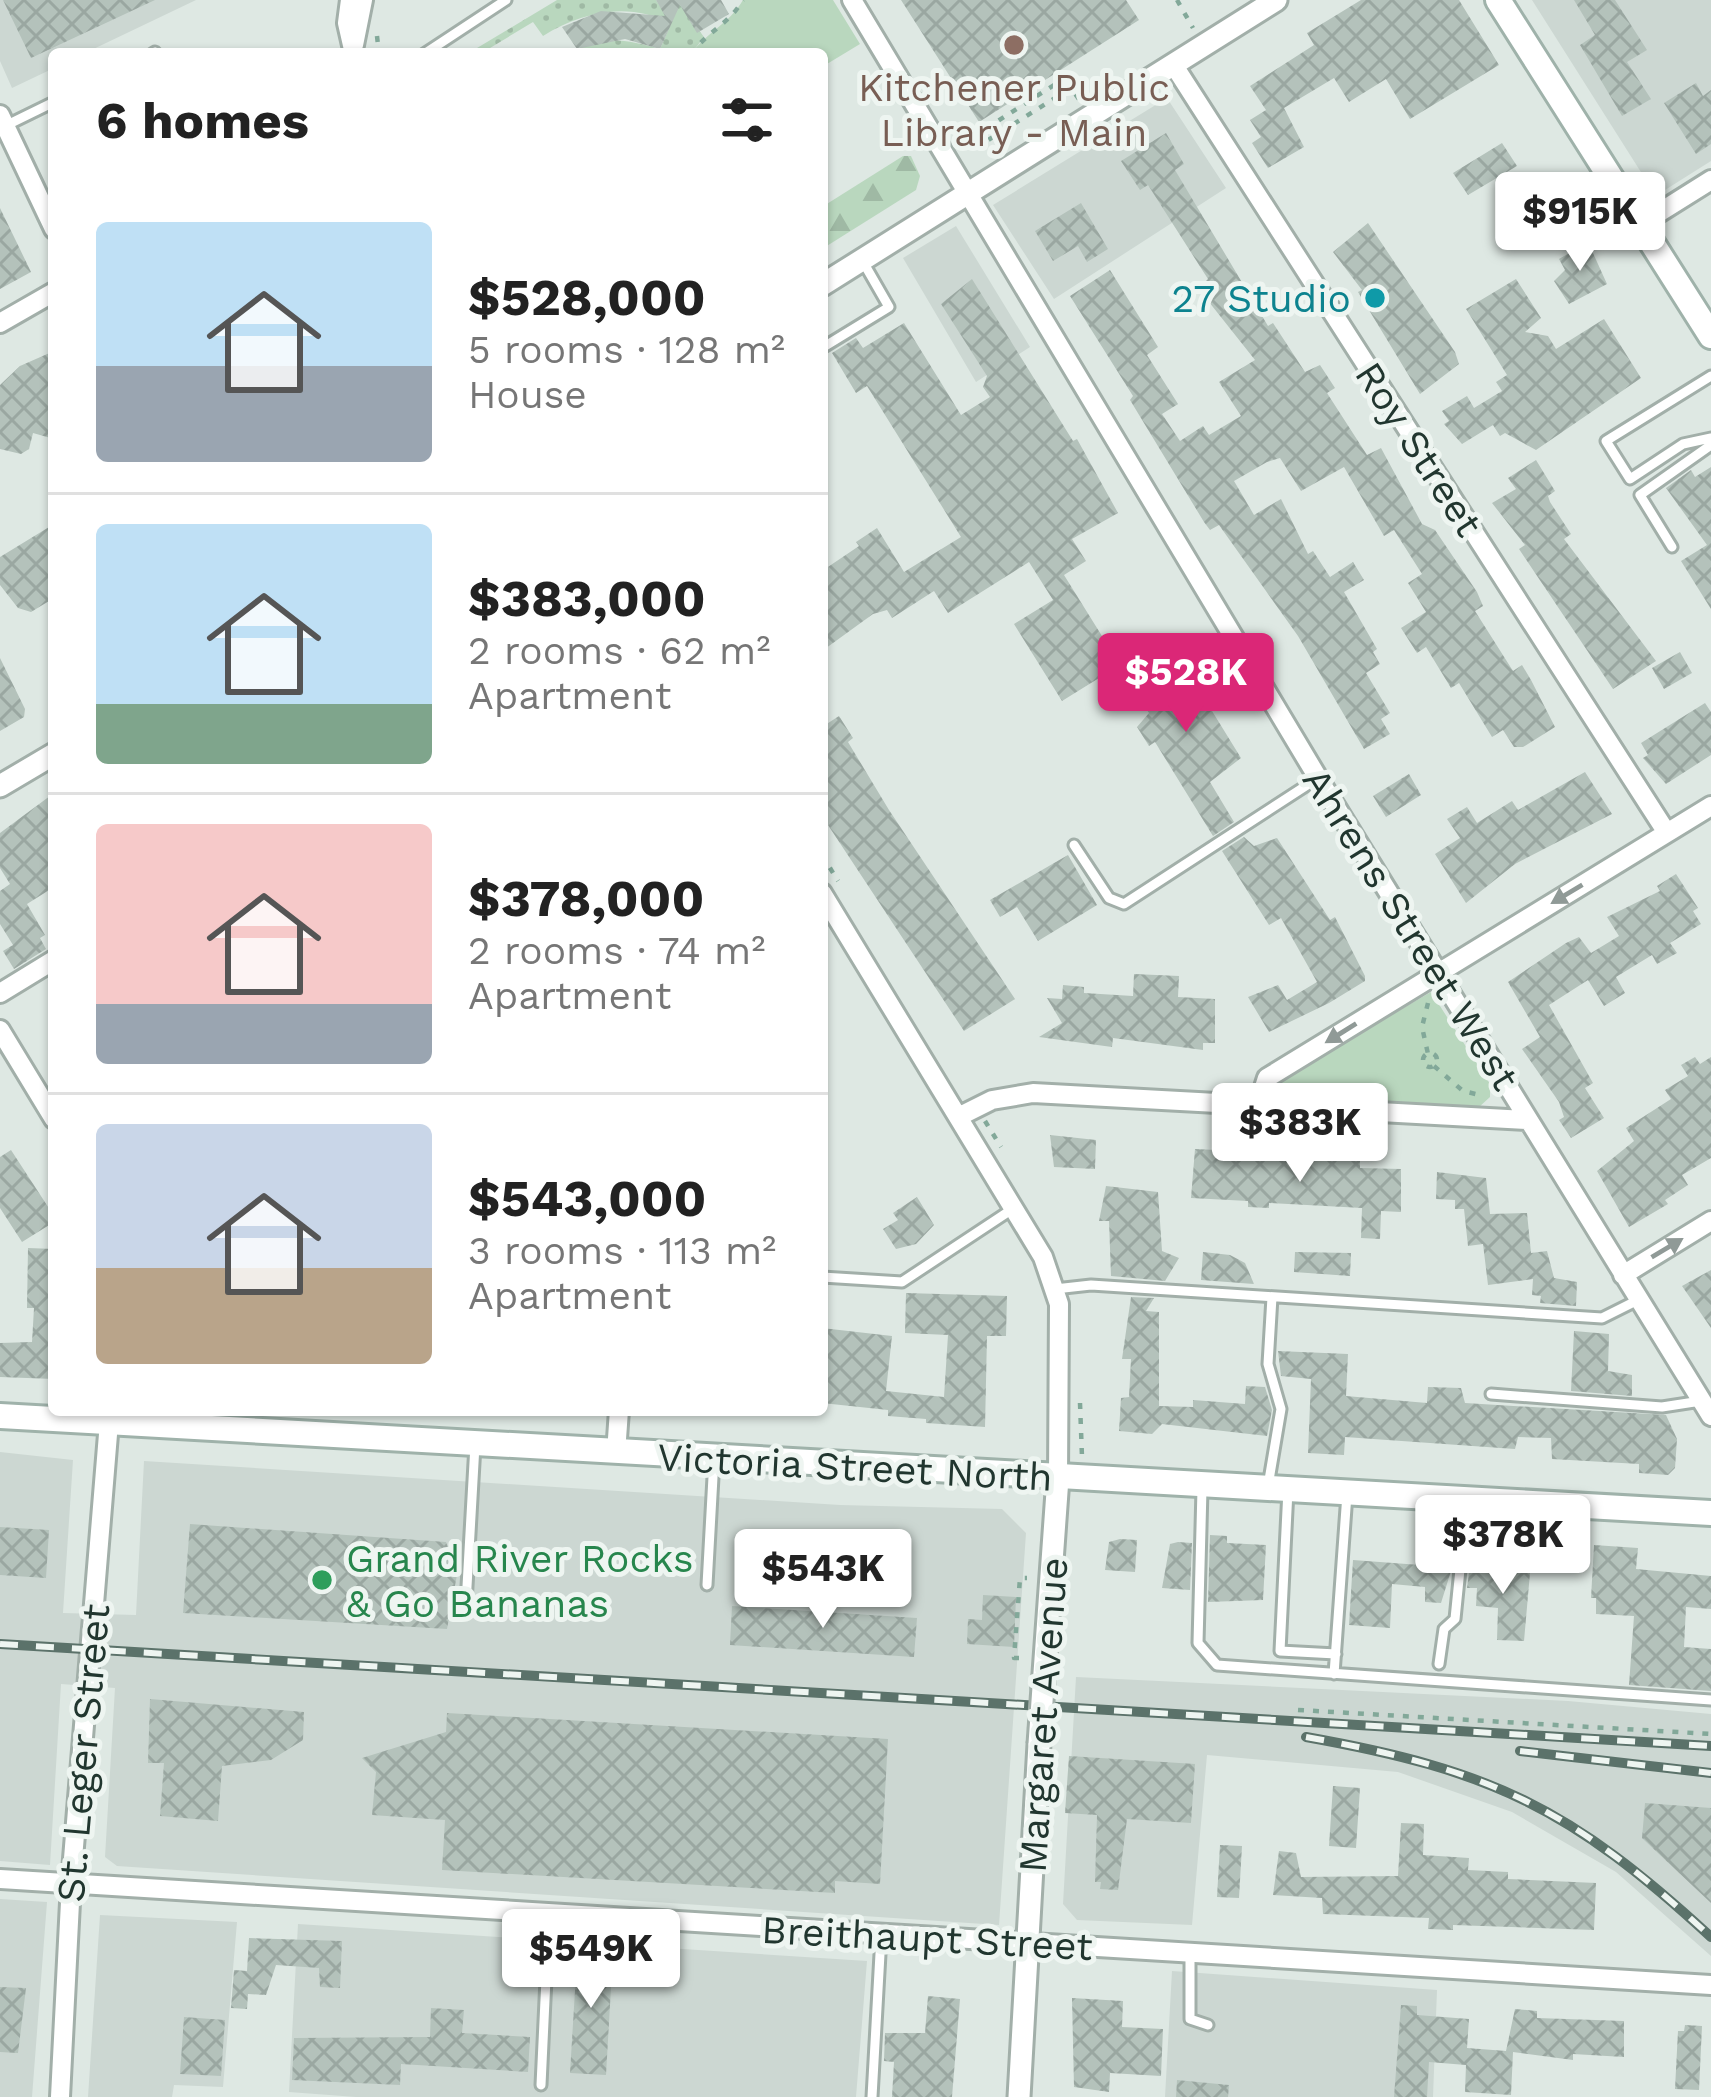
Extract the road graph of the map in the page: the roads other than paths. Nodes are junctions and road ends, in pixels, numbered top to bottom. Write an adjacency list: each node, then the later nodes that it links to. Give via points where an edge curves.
1 (350, 0): 7 (street)
2 (363, 0): 8 (street)
3 (852, 0): 14 (street, Ahrens Street West)
4 (1276, 0): 10 (street)
5 (1498, 0): 16 (main road)
6 (501, 2): 9 (lane)
7 (353, 48)
8 (355, 48)
9 (433, 48)
10 (1173, 64): 14 (street); 30 (street, Roy Street)
11 (48, 104): 12 (lane)
12 (3, 121): 15 (street)
13 (1711, 180): 16 (street)
14 (965, 193): 17 (street); 27 (street, Ahrens Street West)
15 (48, 216)
16 (1641, 224): 21 (main road)
17 (862, 260): 18 (street); 22 (lane, via 889,307)
18 (828, 281)
19 (48, 295): 20 (street)
20 (0, 323)
21 (1711, 336)
22 (828, 344)
23 (1711, 376): 24 (lane, via 1606,441 1630,479 1683,444)
24 (1711, 441): 25 (lane, via 1640,495)
25 (1672, 547)
26 (48, 758): 28 (street)
27 (1318, 778): 31 (lane, via 1124,904 1109,898); 34 (street, Ahrens Street West)
28 (0, 786)
29 (1711, 806): 30 (street)
30 (1666, 833): 34 (street, one-way to 34)
31 (1074, 845)
32 (828, 903): 39 (street, Margaret Avenue)
33 (48, 964): 35 (street)
34 (1438, 973): 37 (street, one-way to 37, via 1267,1078); 40 (street, Ahrens Street West)
35 (0, 993)
36 (0, 1030): 38 (street)
37 (1259, 1103): 39 (street, via 1034,1093 992,1100); 40 (street)
38 (48, 1109)
39 (958, 1118): 41 (street, Margaret Avenue)
40 (1527, 1120): 43 (street, Ahrens Street West)
41 (1014, 1208): 44 (lane, via 902,1282); 45 (street, Margaret Avenue)
42 (1711, 1221): 43 (street, one-way to 42)
43 (1623, 1275): 47 (street, Ahrens Street West)
44 (828, 1277)
45 (1055, 1289): 46 (lane); 56 (street, Margaret Avenue)
46 (1272, 1297): 47 (lane, via 1602,1318); 58 (lane, via 1268,1364 1281,1409)
47 (1638, 1300): 49 (street, Ahrens Street West)
48 (1491, 1394): 49 (lane)
49 (1706, 1408)
50 (0, 1416): 51 (main road, Victoria Street North)
51 (110, 1416): 53 (main road, Victoria Street North); 71 (street, St. Leger Street)
52 (619, 1416): 54 (street)
53 (475, 1444): 54 (main road, Victoria Street North); 65 (lane)
54 (616, 1453): 55 (main road, Victoria Street North)
55 (715, 1459): 56 (main road, Victoria Street North); 64 (lane)
56 (1058, 1478): 57 (main road, Victoria Street North); 74 (street, Margaret Avenue, bridge)
57 (1202, 1486): 58 (main road, Victoria Street North); 68 (lane, via 1198,1643 1217,1665)
58 (1278, 1490): 59 (main road, Victoria Street North); 66 (lane, via 1280,1651)
59 (1347, 1493): 60 (main road, Victoria Street North); 66 (lane)
60 (1468, 1500): 61 (main road, Victoria Street North); 63 (lane)
61 (1519, 1503): 62 (main road, Victoria Street North); 63 (lane, via 1516,1541)
62 (1711, 1513)
63 (1463, 1538): 67 (lane, via 1455,1618 1444,1629)
64 (707, 1585)
65 (466, 1604)
66 (1336, 1654): 68 (lane)
67 (1439, 1664)
68 (1334, 1674): 69 (lane)
69 (1711, 1700)
70 (0, 1879): 71 (street, Breithaupt Street)
71 (71, 1883): 72 (street, Breithaupt Street); 79 (street, St. Leger Street)
72 (549, 1915): 73 (street, Breithaupt Street); 78 (lane)
73 (881, 1936): 74 (street, Breithaupt Street); 80 (lane)
74 (1029, 1945): 75 (street, Breithaupt Street); 81 (street, Margaret Avenue)
75 (1190, 1954): 76 (street, Breithaupt Street); 77 (lane, via 1190,2019)
76 (1711, 1985)
77 (1208, 2026)
78 (542, 2085)
79 (60, 2097)
80 (872, 2097)
81 (1019, 2097)

